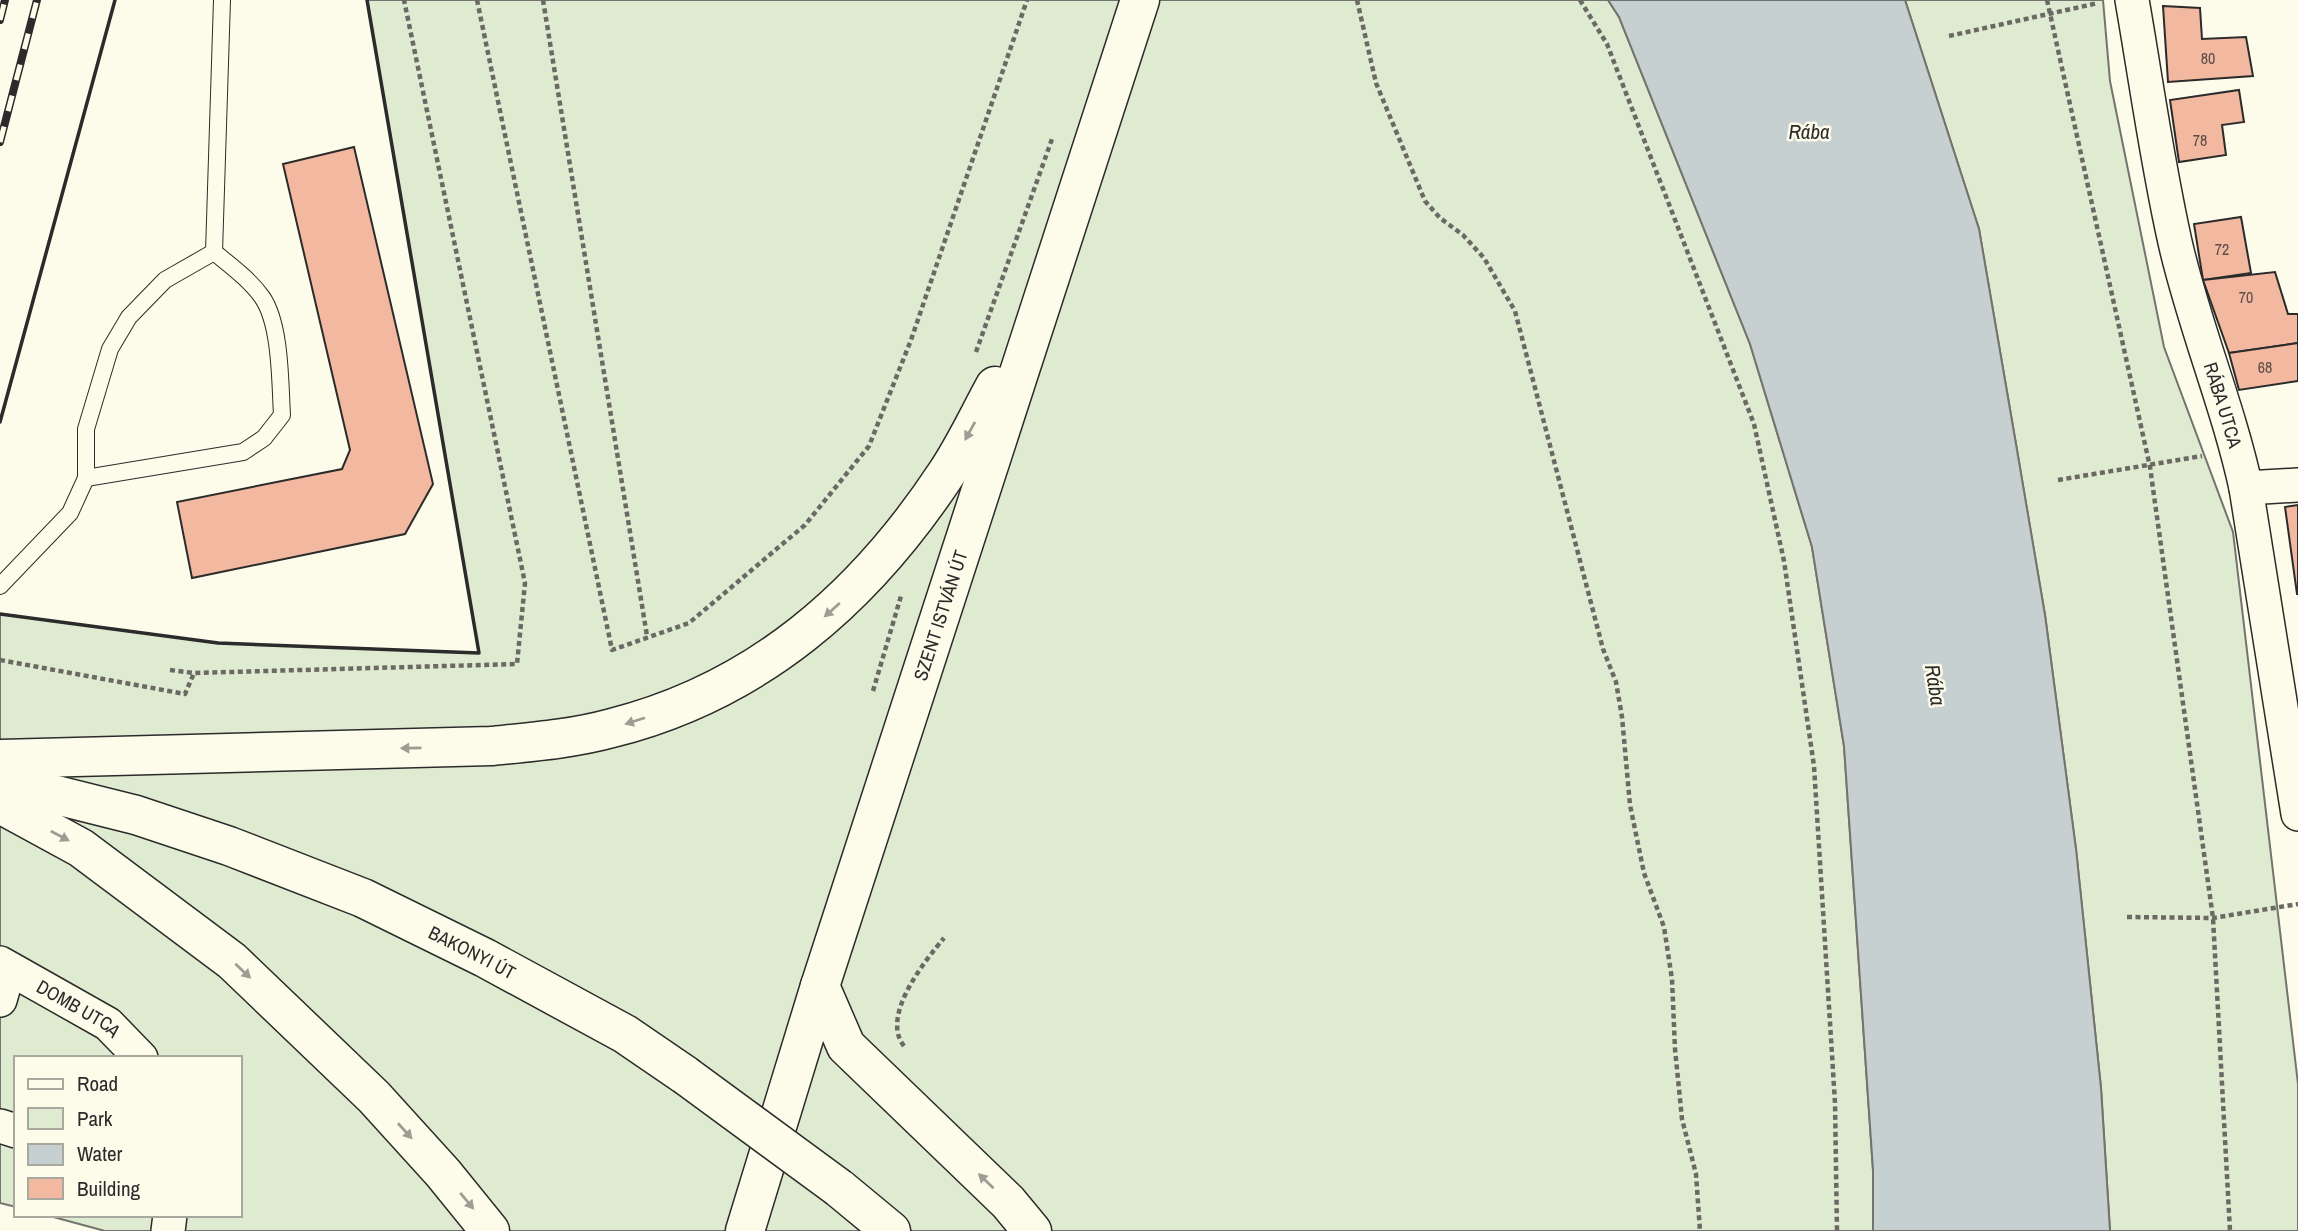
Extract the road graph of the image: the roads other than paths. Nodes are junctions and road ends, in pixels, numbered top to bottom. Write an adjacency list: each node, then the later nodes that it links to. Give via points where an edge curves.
1 (222, 0): 4 (lane)
2 (1140, 0): 5 (main road, SZENT ISTVÁN ÚT)
3 (2116, 1): 8 (street, RÁBA UTCA, via 2175,242)
4 (214, 252): 6 (lane, via 165,280 129,317 110,349 86,429); 6 (lane, via 264,299 276,342 282,415 264,438 243,452)
5 (1038, 307): 10 (main road, one-way to 10, via 947,473 877,564 799,639 708,695 612,728 491,746); 15 (main road, SZENT ISTVÁN ÚT)
6 (86, 478): 9 (lane, via 70,513)
7 (2298, 485): 8 (street)
8 (2246, 488): 13 (street, RÁBA UTCA)
9 (0, 586)
10 (0, 759)
11 (0, 781): 19 (main road, BAKONYI ÚT, bridge, via 136,815 229,846 363,898 485,958 625,1034 839,1188)
12 (0, 804): 17 (main road, one-way to 17, via 81,848 232,961 374,1097)
13 (2298, 814)
14 (3, 977): 16 (street, DOMB UTCA, via 108,1024)
15 (820, 986): 18 (main road, SZENT ISTVÁN ÚT); 20 (main road, one-way to 15, via 1008,1202 846,1046)
16 (139, 1056)
17 (490, 1231)
18 (746, 1231)
19 (891, 1231)
20 (1032, 1231)

